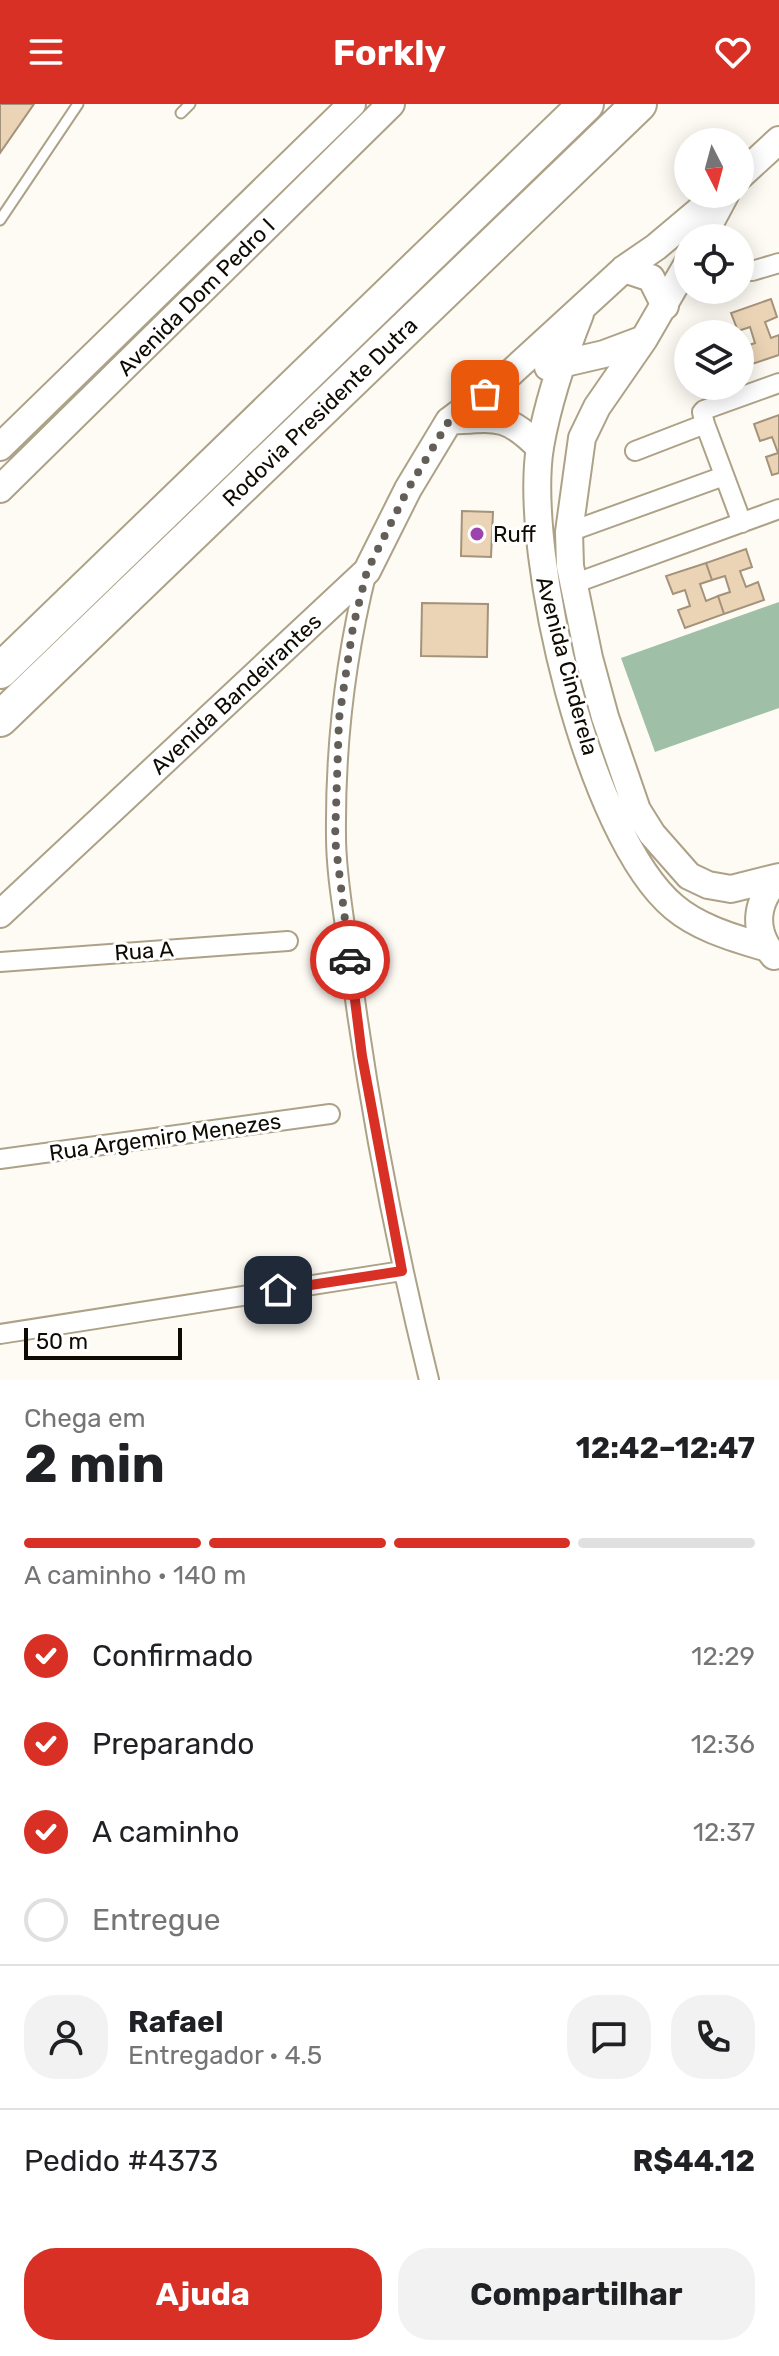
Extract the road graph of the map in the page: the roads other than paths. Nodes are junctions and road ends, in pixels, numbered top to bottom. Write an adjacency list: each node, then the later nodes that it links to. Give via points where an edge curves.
1 (78, 104): 11 (lane)
2 (190, 104): 7 (lane)
3 (352, 104): 24 (main road, Avenida Dom Pedro I)
4 (391, 104): 28 (main road, Avenida Dom Pedro I)
5 (586, 104): 34 (highway, Rodovia Presidente Dutra)
6 (639, 104): 35 (highway, Rodovia Presidente Dutra)
7 (181, 113)
8 (779, 140): 9 (main road)
9 (754, 163)
10 (702, 208): 13 (main road, Avenida Bandeirantes)
11 (0, 220)
12 (779, 263): 14 (street)
13 (624, 269): 16 (main road, via 651,278); 17 (main road, Avenida Bandeirantes)
14 (754, 270)
15 (674, 289): 16 (main road)
16 (665, 306): 18 (main road)
17 (583, 307): 19 (main road, Avenida Cinderela); 20 (main road, Avenida Bandeirantes)
18 (644, 339): 19 (main road, Avenida Bandeirantes); 31 (main road, Avenida Cinderela, via 582,438)
19 (561, 363): 20 (main road, Avenida Bandeirantes); 25 (main road, Avenida Cinderela)
20 (503, 380): 22 (main road, Avenida Bandeirantes)
21 (779, 383): 23 (street, via 704,410)
22 (449, 421): 25 (main road, via 493,418 519,426); 32 (main road, Avenida Bandeirantes)
23 (705, 424): 26 (street); 27 (street)
24 (0, 447)
25 (540, 448): 39 (main road, Avenida Cinderela, via 537,499 544,583 603,797 630,851 673,907)
26 (635, 451)
27 (724, 476): 30 (street); 31 (street)
28 (0, 489)
29 (779, 509): 30 (street)
30 (742, 523): 33 (street)
31 (569, 532): 33 (main road, Avenida Cinderela)
32 (367, 571): 37 (main road, Avenida Bandeirantes); 43 (street, via 342,695 335,839 362,1056)
33 (573, 584): 36 (main road, Avenida Cinderela, via 619,764 652,834 689,876 708,885 731,889)
34 (0, 671)
35 (0, 719)
36 (779, 877): 39 (main road, via 761,901 758,917 760,933)
37 (0, 914)
38 (288, 941): 40 (street, Rua A)
39 (773, 954)
40 (0, 962)
41 (330, 1114): 42 (street, Rua Argemiro Menezes)
42 (0, 1159)
43 (402, 1271): 44 (street); 45 (street)
44 (0, 1334)
45 (429, 1380)

